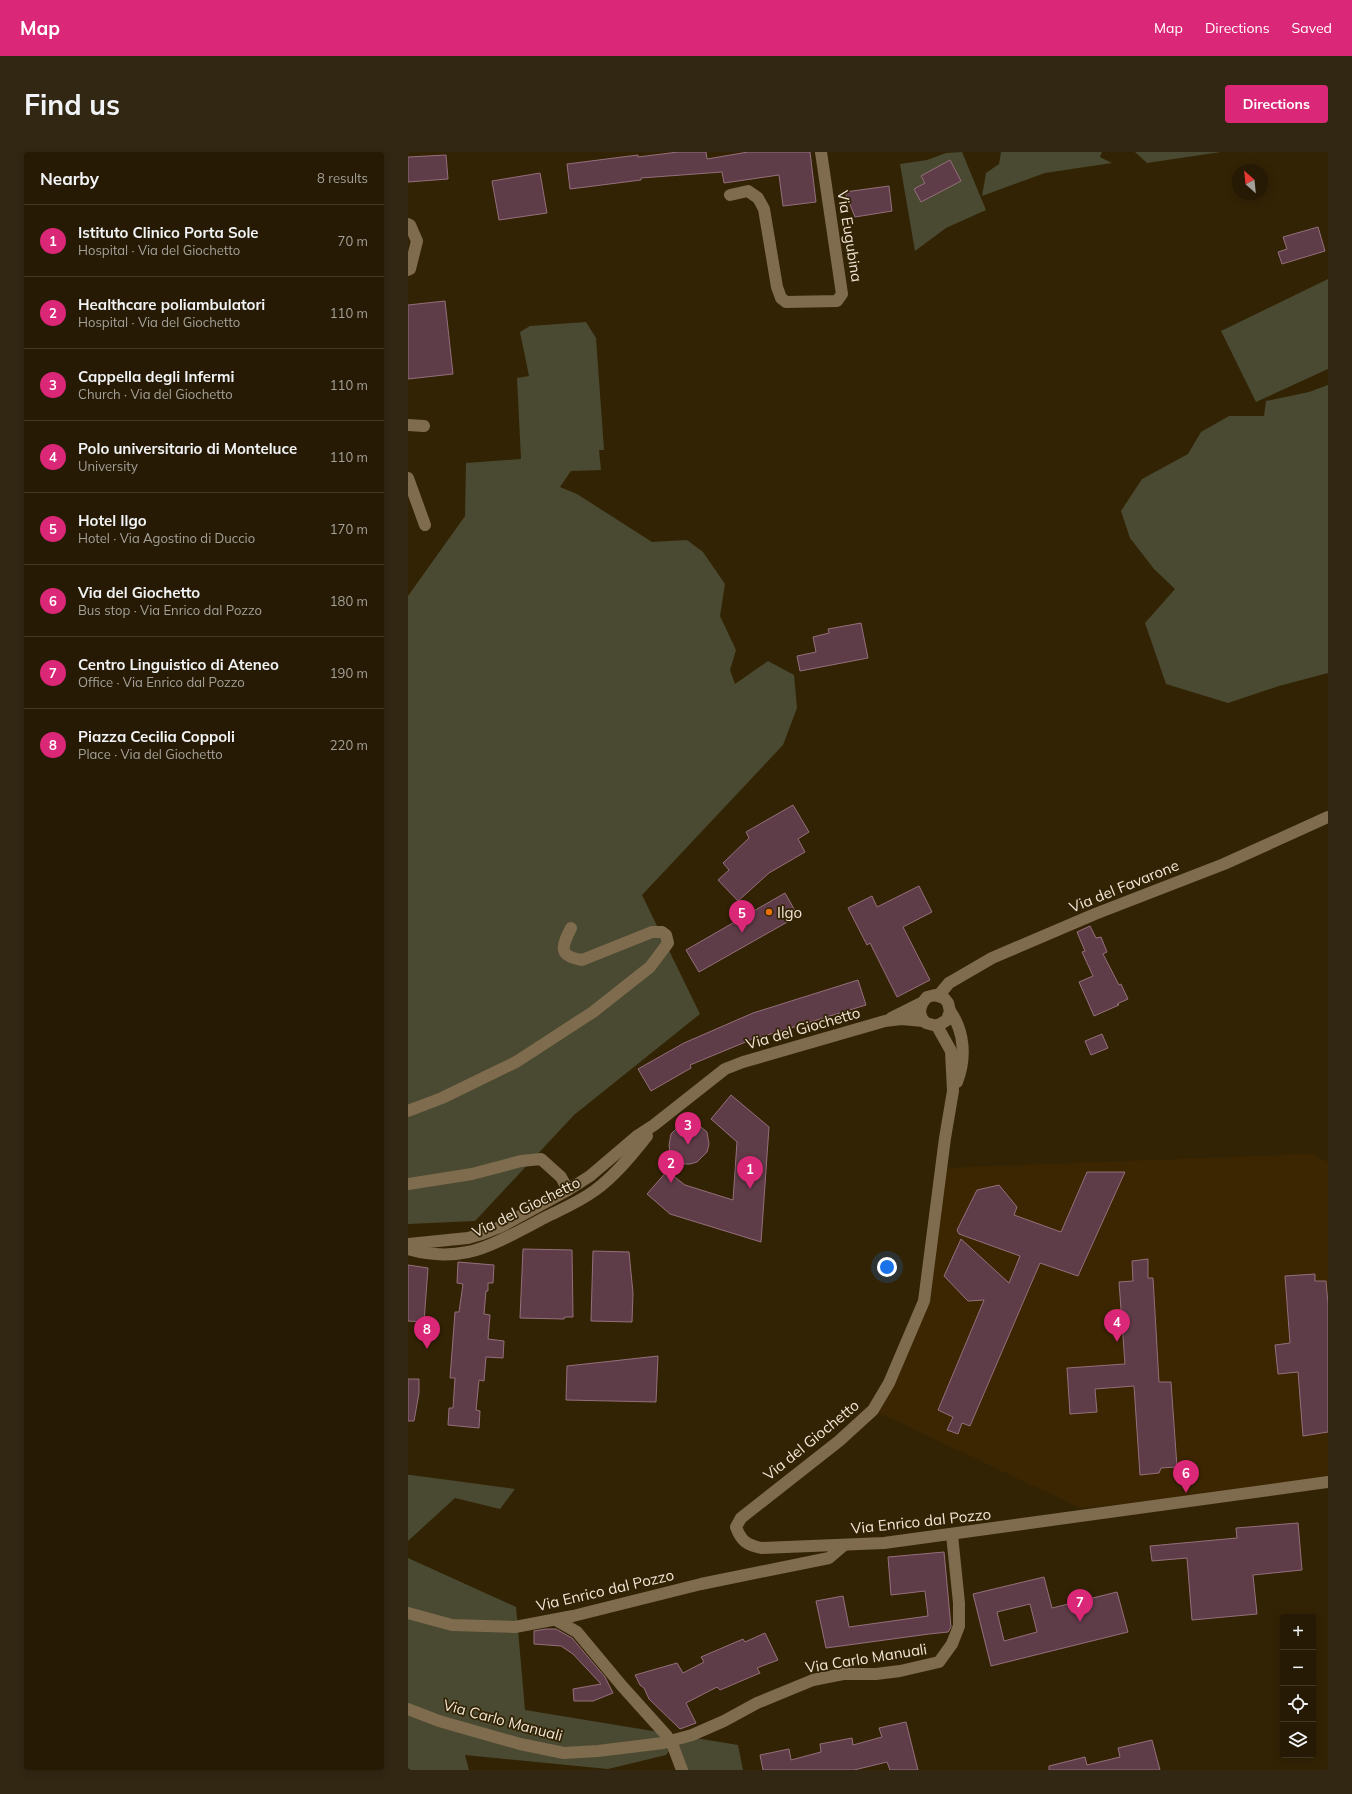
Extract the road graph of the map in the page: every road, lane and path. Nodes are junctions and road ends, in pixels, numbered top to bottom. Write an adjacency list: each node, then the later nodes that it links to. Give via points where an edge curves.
1 (821, 152): 2 (street, Via Eugubina, via 842,294 837,301 786,302 781,298 764,209 758,198 748,191)
2 (730, 195)
3 (408, 224): 4 (street, via 417,240)
4 (409, 269)
5 (408, 425): 6 (street)
6 (424, 426)
7 (408, 478): 8 (street)
8 (425, 525)
9 (1328, 817): 11 (street, Via del Favarone, via 1224,864 1095,914 992,958 949,983)
10 (571, 928): 18 (street, via 563,945 564,953 571,958 582,960 652,932 662,932 666,935 668,943 650,967 593,1012 516,1062 442,1098)
11 (938, 996): 12 (street, Via del Giochetto, via 927,997); 13 (street, Via del Giochetto, via 946,1000)
12 (923, 1002): 14 (street, Via del Giochetto); 15 (street, via 920,1010)
13 (950, 1011): 16 (street, via 947,1020); 17 (street, Via del Giochetto, via 958,1026 963,1050 961,1070)
14 (885, 1021): 15 (street, Via del Giochetto); 19 (street, Via del Giochetto, via 725,1069)
15 (924, 1021): 16 (street, Via del Giochetto)
16 (937, 1026): 17 (street, Via del Giochetto, via 951,1051)
17 (954, 1091): 26 (street, Via del Giochetto, via 945,1138 924,1301 889,1383 873,1410 839,1441 754,1506 740,1518 736,1527 740,1538 748,1545 761,1548)
18 (408, 1111)
19 (654, 1125): 21 (street, Via del Giochetto, via 590,1176); 23 (street, Via del Giochetto, via 620,1166 595,1190 532,1224 470,1252 443,1255)
20 (408, 1184): 21 (street, via 542,1159 561,1177)
21 (568, 1190): 22 (street, Via del Giochetto, via 482,1234 468,1238)
22 (408, 1244)
23 (408, 1249)
24 (1328, 1482): 25 (street, Via Enrico dal Pozzo, via 1248,1491)
25 (952, 1535): 26 (street, Via Enrico dal Pozzo); 30 (street, Via Carlo Manuali, via 959,1626 952,1644 939,1662 900,1671 843,1674 812,1680 757,1703 692,1735)
26 (844, 1546): 28 (street, Via Enrico dal Pozzo, via 829,1558 701,1584)
27 (408, 1613): 28 (street, Via Enrico dal Pozzo, via 452,1625 515,1627)
28 (556, 1620): 30 (street, via 577,1632)
29 (408, 1709): 30 (street, Via Carlo Manuali, via 439,1721 506,1740 564,1753 598,1752)
30 (670, 1741): 31 (street)
31 (682, 1770)

